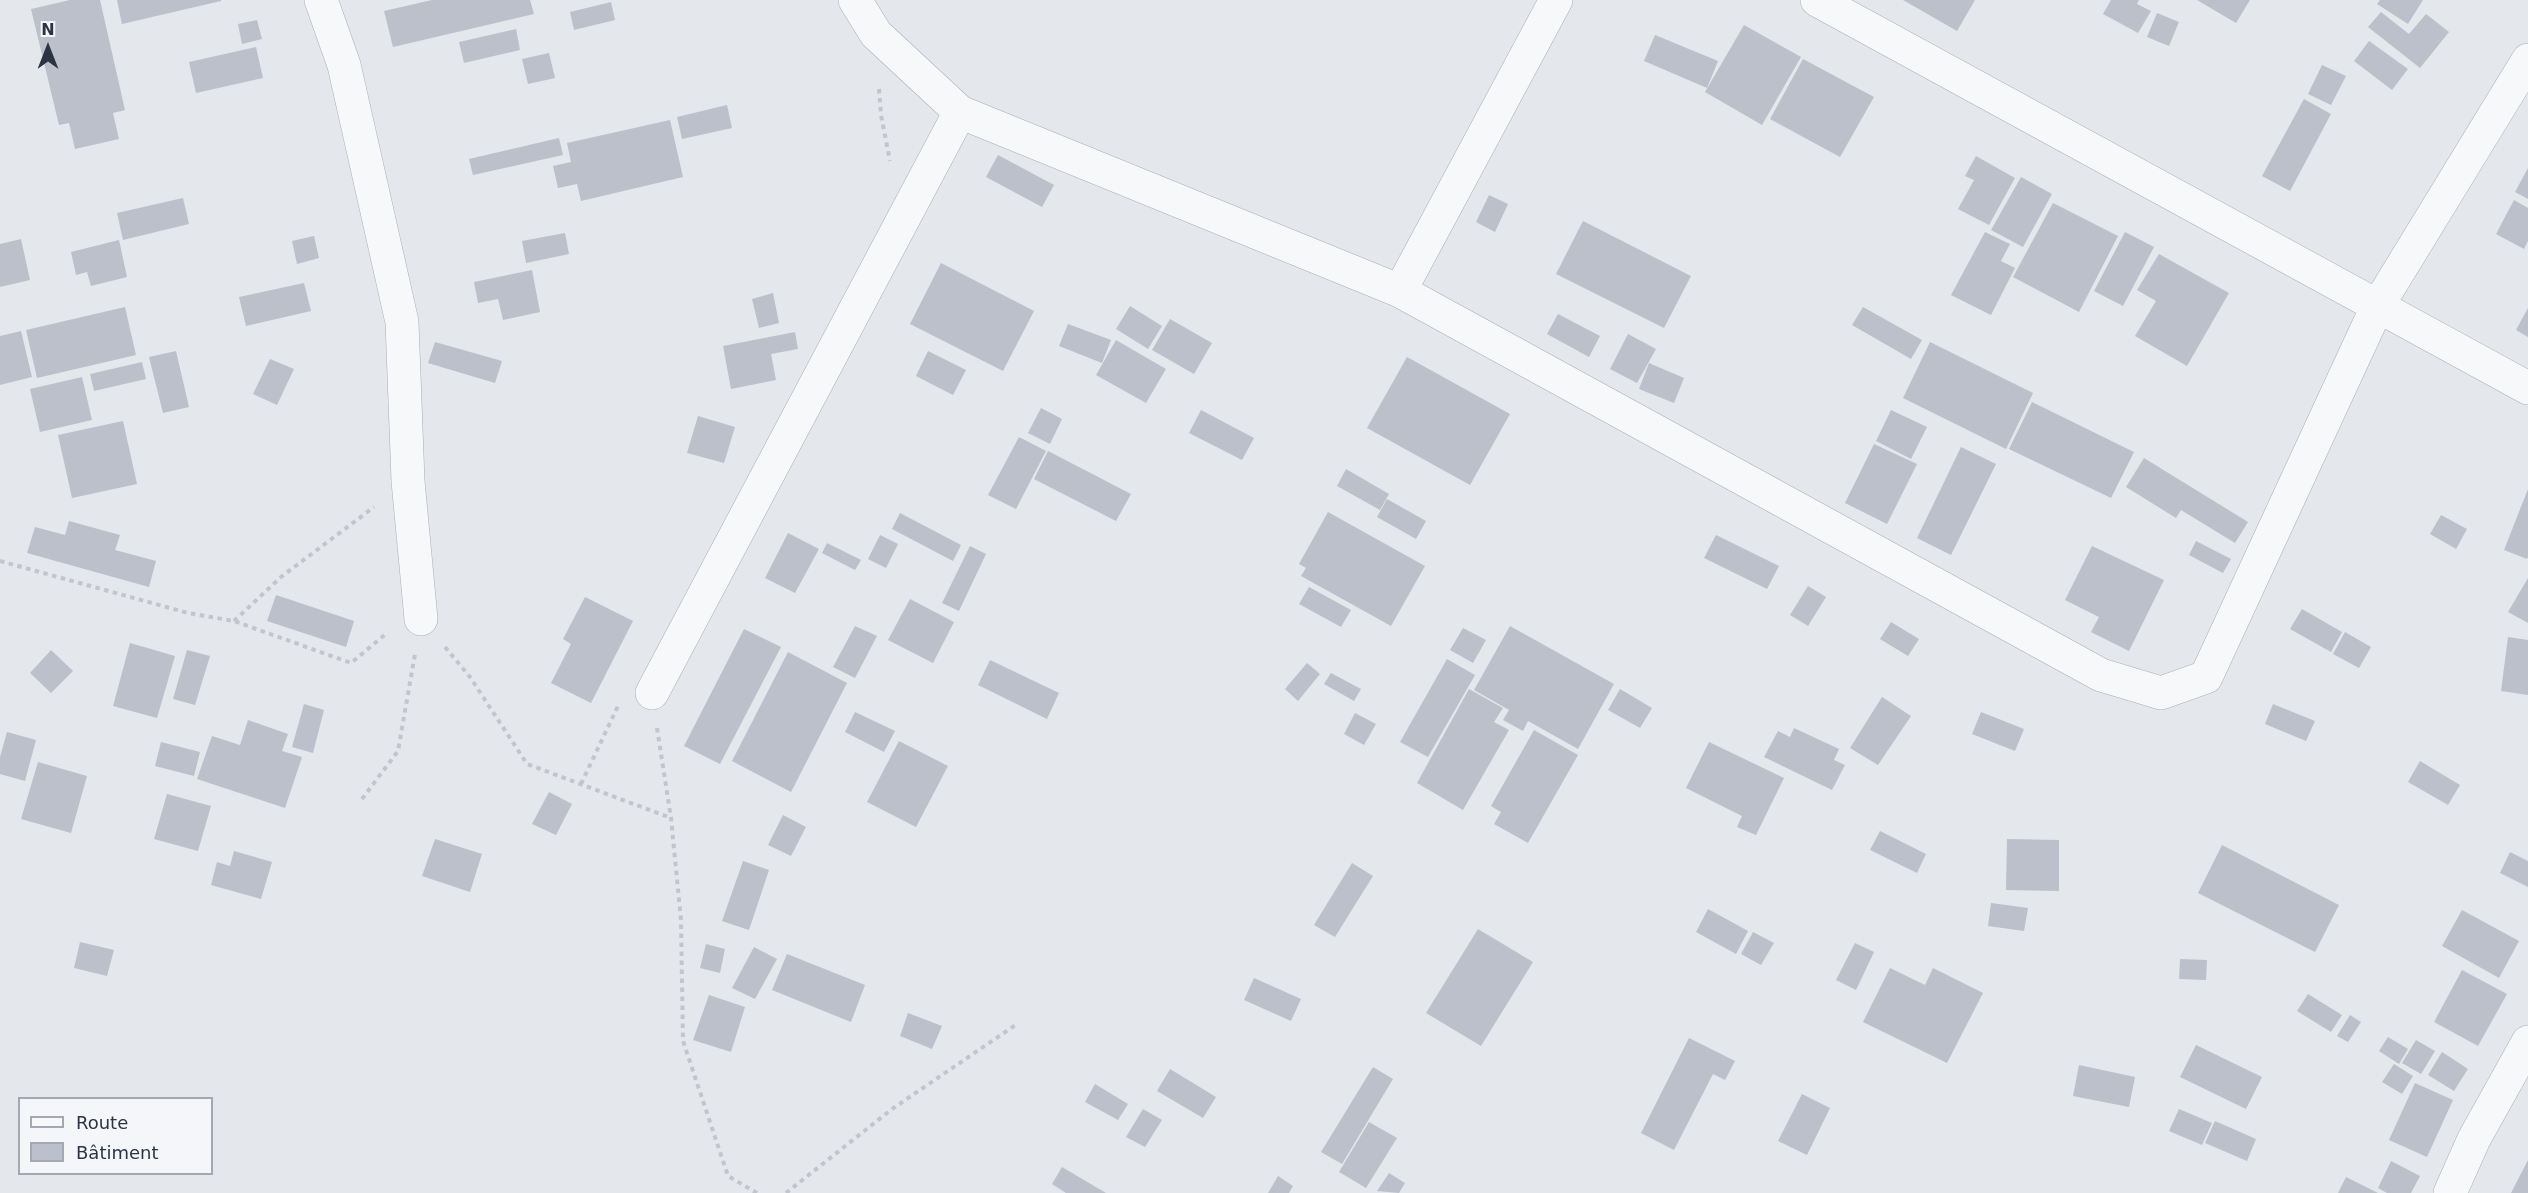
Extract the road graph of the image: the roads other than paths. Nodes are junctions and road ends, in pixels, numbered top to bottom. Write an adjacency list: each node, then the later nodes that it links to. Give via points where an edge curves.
1 (321, 0): 10 (street, via 344,65 402,322 408,481)
2 (855, 0): 6 (street, via 876,34)
3 (1556, 0): 7 (street)
4 (1816, 0): 8 (street)
5 (2528, 60): 8 (street)
6 (960, 112): 7 (street); 11 (street)
7 (1400, 291): 8 (street, via 2101,675 2162,693 2206,677)
8 (2377, 307): 9 (street)
9 (2528, 388)
10 (420, 612)
11 (652, 693)
12 (2528, 1042): 13 (street, via 2474,1139)
13 (2450, 1193)

